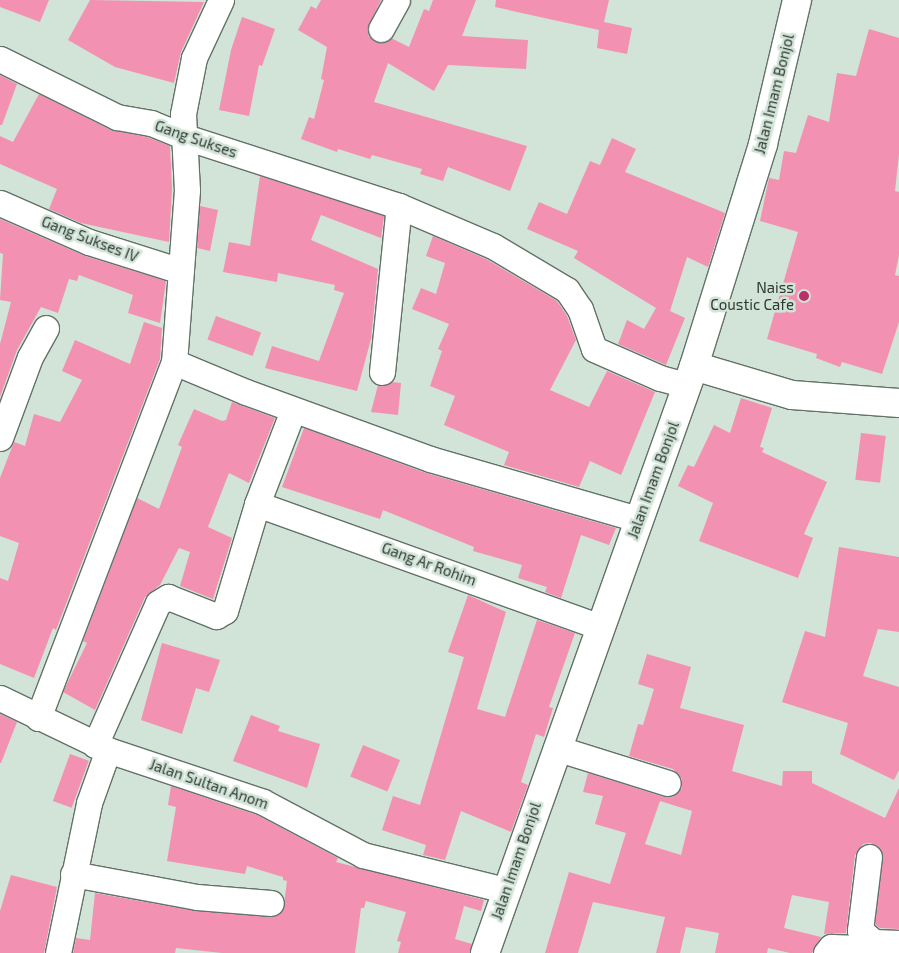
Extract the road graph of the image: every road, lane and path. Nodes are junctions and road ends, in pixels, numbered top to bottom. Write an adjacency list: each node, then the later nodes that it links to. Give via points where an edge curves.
1 (221, 0): 6 (street, via 194,58 183,114)
2 (397, 0): 4 (street)
3 (797, 0): 13 (main road, Jalan Imam Bonjol, via 763,144)
4 (381, 29)
5 (0, 59): 6 (street, Gang Sukses, via 118,117 151,123)
6 (185, 137): 8 (street, Gang Sukses); 9 (street, via 187,190)
7 (0, 203): 9 (street, Gang Sukses IV, via 89,242)
8 (399, 206): 12 (street); 13 (street, Gang Sukses, via 493,246 567,290 580,309 594,349 660,378)
9 (181, 271): 11 (street)
10 (46, 328): 16 (street, via 30,356)
11 (174, 362): 15 (street); 21 (street)
12 (382, 372)
13 (691, 375): 14 (main road, via 792,395); 18 (main road, Jalan Imam Bonjol)
14 (899, 403)
15 (293, 410): 17 (street); 18 (street, via 483,476)
16 (0, 438)
17 (257, 504): 19 (street, Gang Ar Rohim); 22 (street, via 226,611 216,616 168,598 158,603)
18 (638, 519): 19 (main road, Jalan Imam Bonjol)
19 (600, 627): 23 (main road, Jalan Imam Bonjol)
20 (0, 698): 21 (street, Jalan Sultan Anom)
21 (38, 718): 22 (street, Jalan Sultan Anom)
22 (101, 748): 26 (street); 27 (street, Jalan Sultan Anom, via 263,802 363,855)
23 (556, 748): 24 (street); 27 (main road, Jalan Imam Bonjol)
24 (668, 783)
25 (869, 857): 29 (street, via 860,930)
26 (73, 874): 28 (street, via 197,897); 31 (street)
27 (505, 890): 32 (main road, Jalan Imam Bonjol)
28 (271, 903)
29 (864, 937): 30 (street, via 874,942); 33 (street, via 860,948 831,947)
30 (899, 943)
31 (58, 953)
32 (485, 953)
33 (826, 953)

